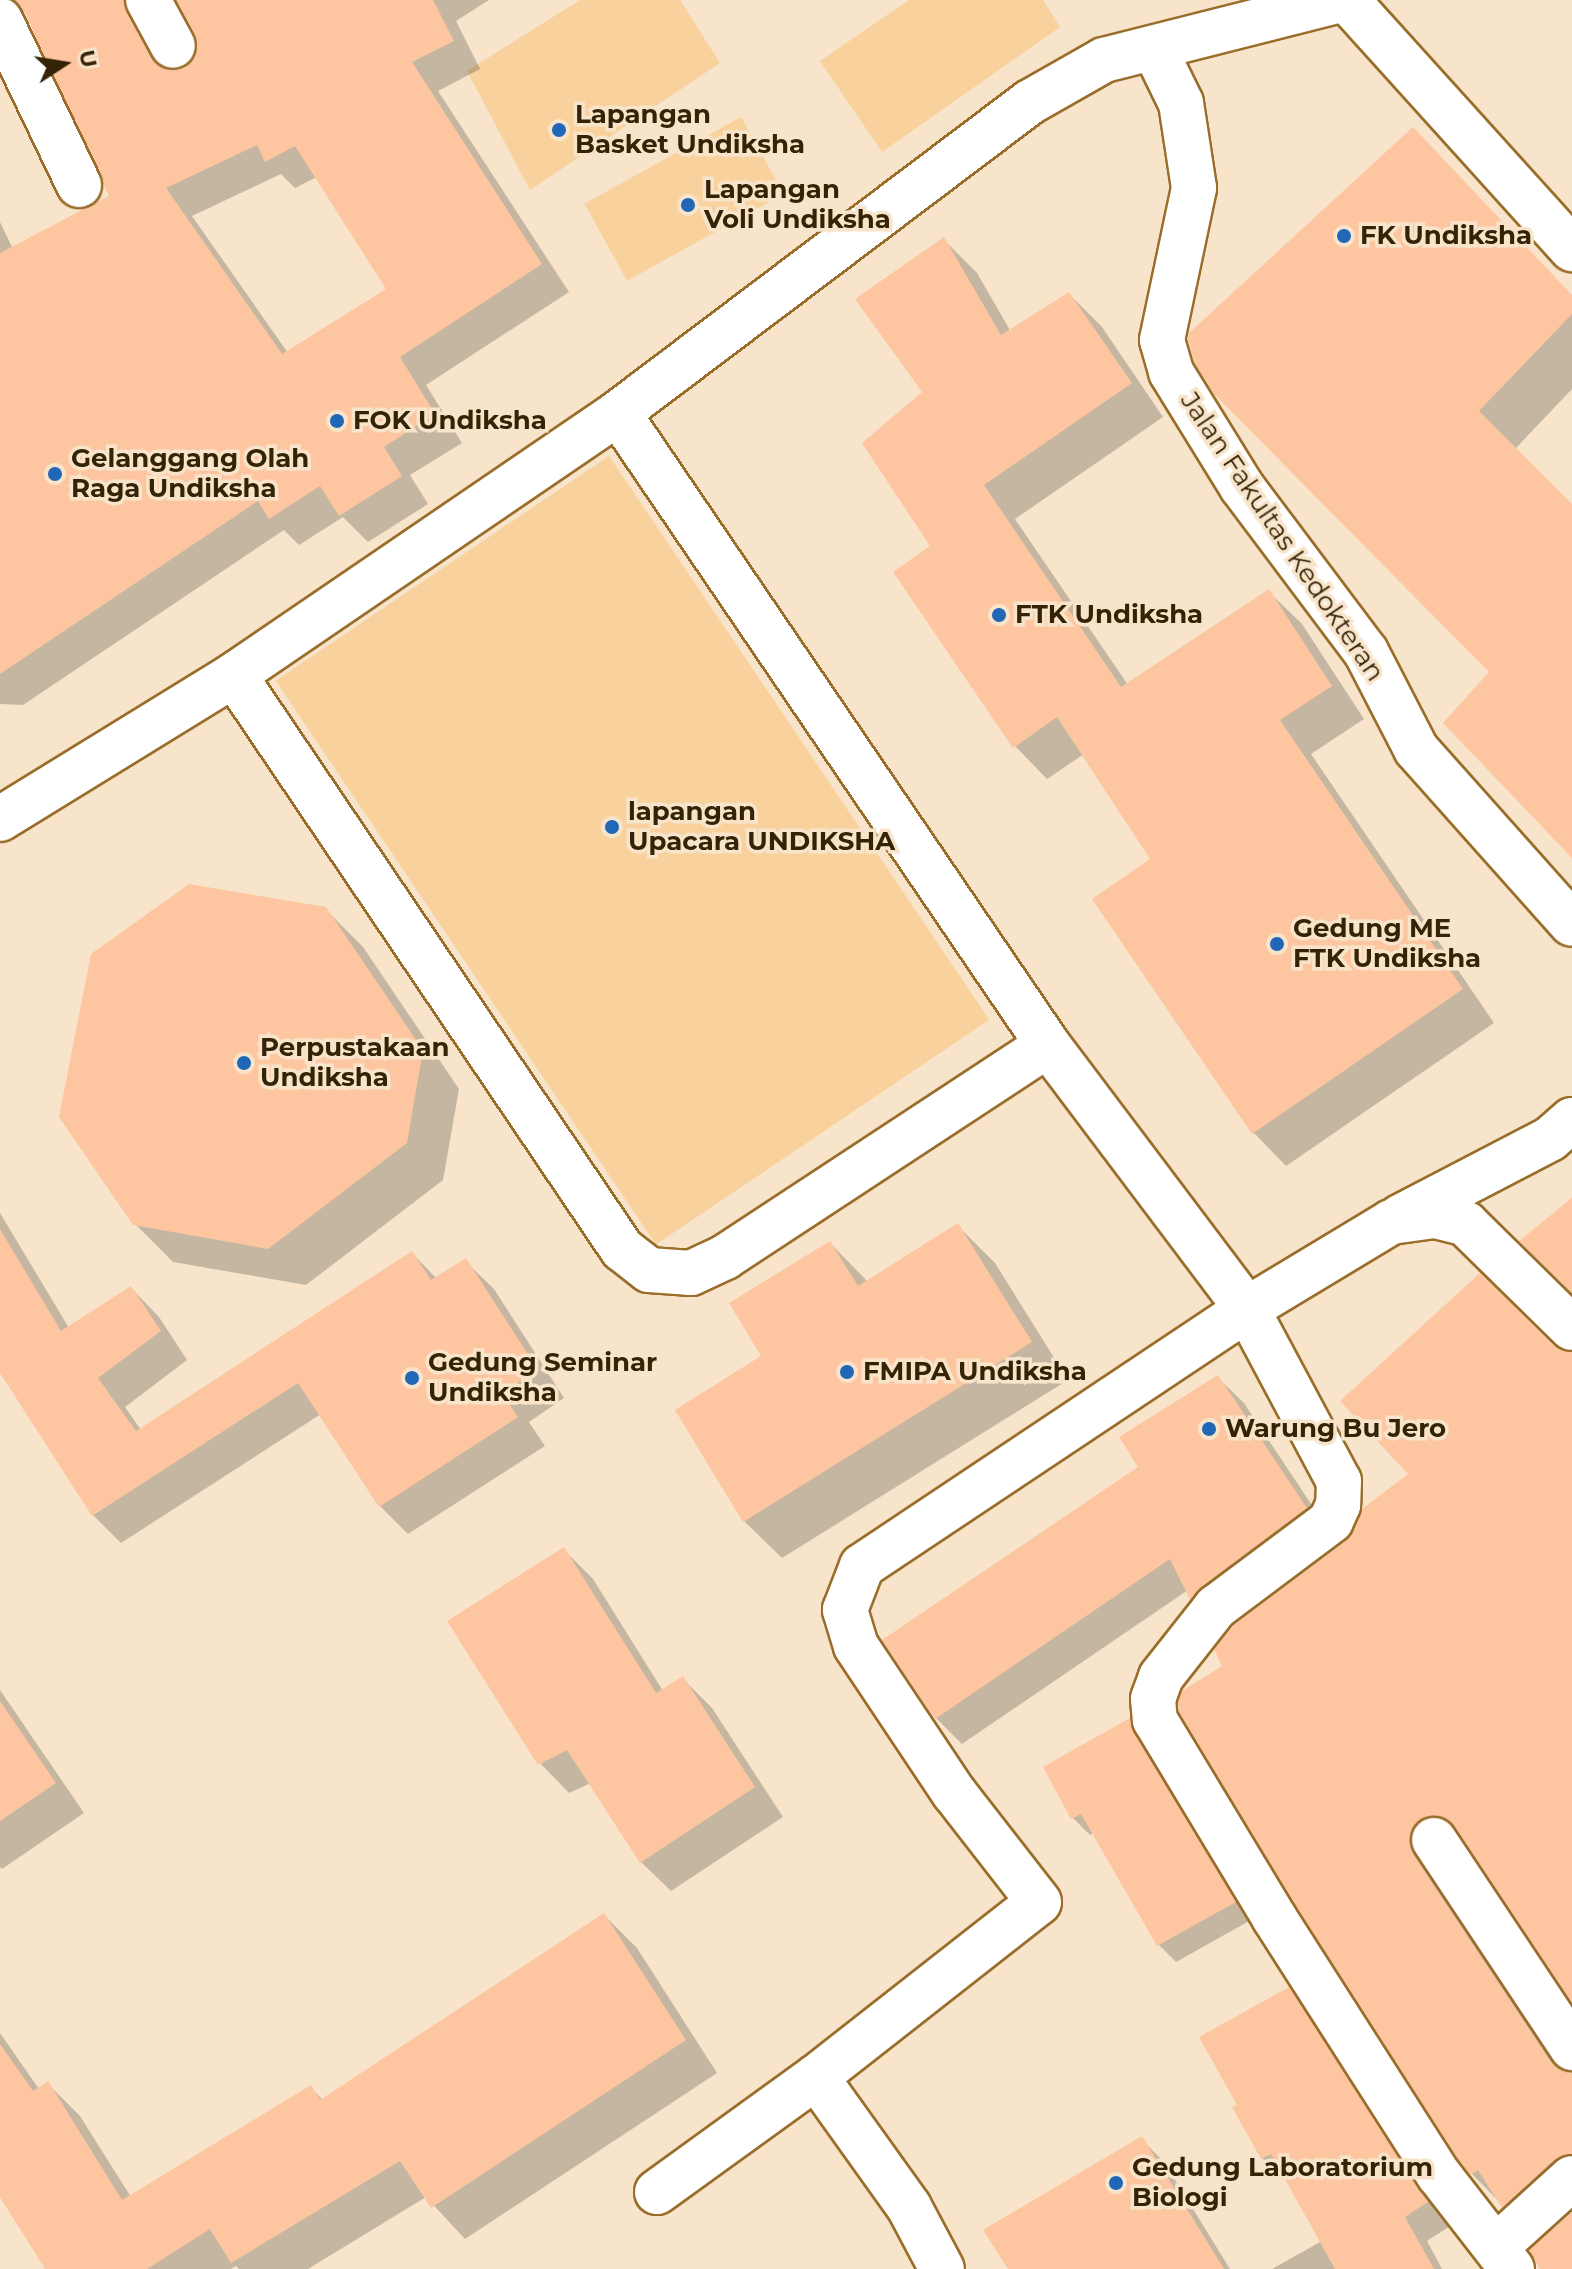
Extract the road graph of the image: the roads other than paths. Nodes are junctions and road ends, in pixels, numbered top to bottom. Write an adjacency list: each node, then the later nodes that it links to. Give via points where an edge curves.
1 (148, 0): 5 (street)
2 (1341, 0): 6 (street)
3 (1347, 0): 8 (street)
4 (0, 20): 7 (street)
5 (173, 46)
6 (1154, 48): 9 (street, via 1104,60 1030,102); 12 (street, Jalan Fakultas Kedokteran, via 1181,103 1194,188 1162,340 1171,372 1242,487 1366,652 1416,749)
7 (79, 185)
8 (1572, 249)
9 (618, 413): 10 (street); 13 (street)
10 (234, 675): 11 (street); 13 (street, via 622,1249 649,1270 691,1273 725,1257)
11 (0, 819)
12 (1572, 924)
13 (1048, 1045): 16 (street)
14 (1572, 1120): 15 (street, via 1550,1139)
15 (1391, 1222): 16 (street); 17 (street, via 1435,1216 1466,1224)
16 (1247, 1309): 20 (street, via 862,1566 845,1610 856,1646 954,1793 1039,1902); 23 (street, via 1339,1481 1338,1505 1331,1521 1216,1607 1161,1677 1153,1699 1155,1720 1439,2175)
17 (1572, 1328)
18 (1434, 1840): 19 (street)
19 (1572, 2048)
20 (816, 2077): 22 (street); 24 (street, via 909,2207)
21 (1572, 2178): 23 (street)
22 (657, 2192)
23 (1505, 2257)
24 (942, 2269)

